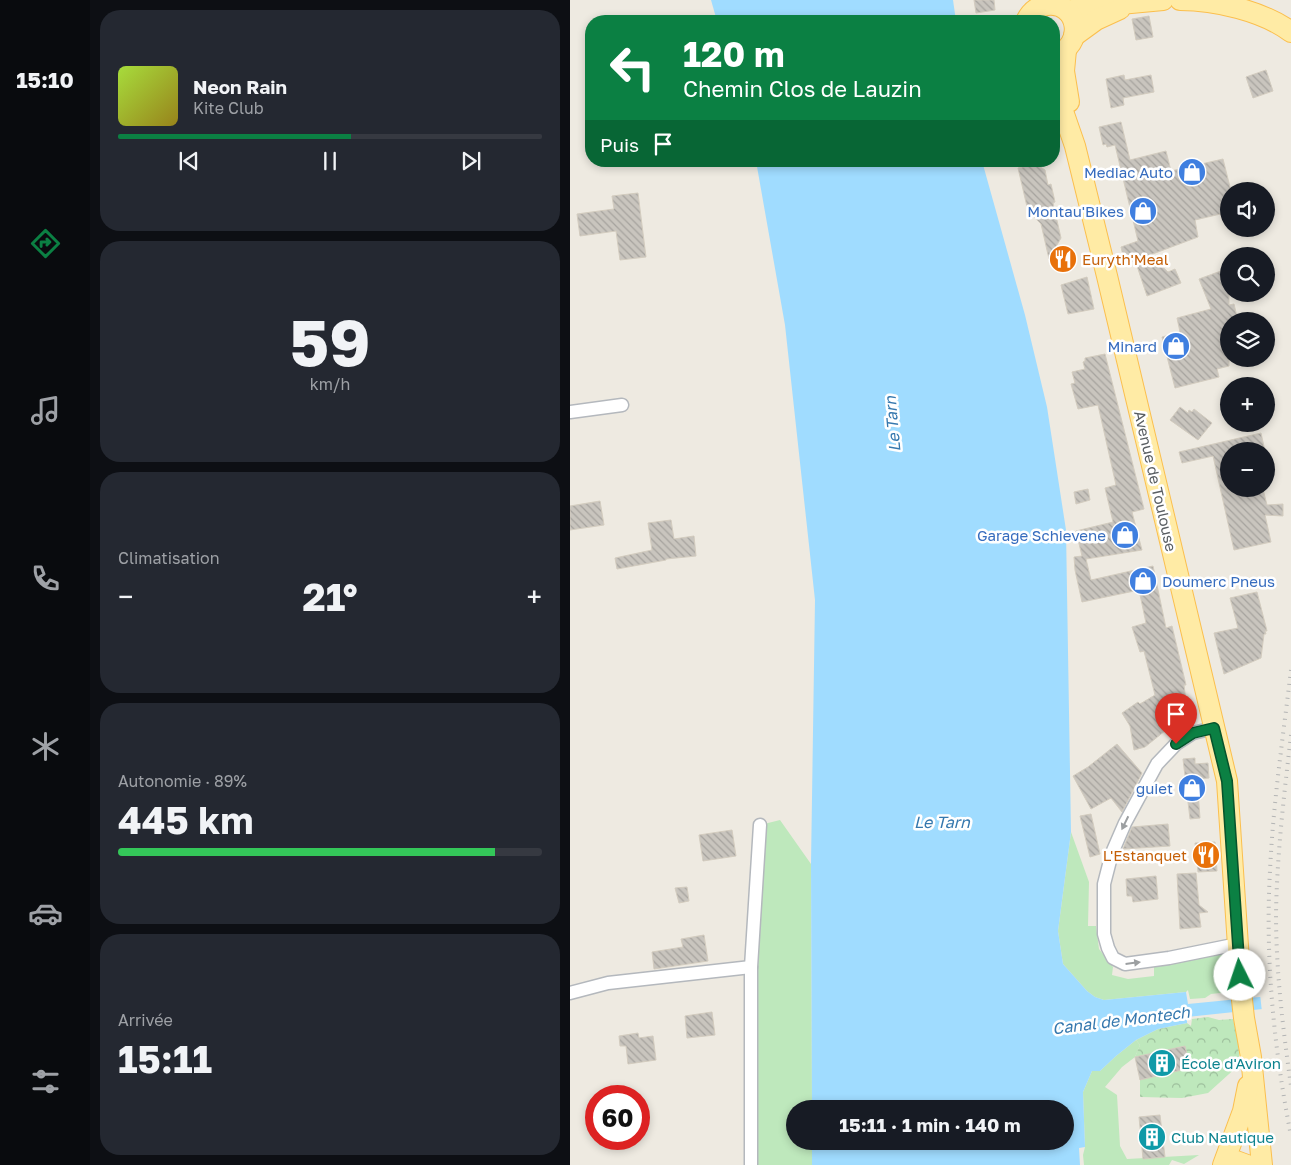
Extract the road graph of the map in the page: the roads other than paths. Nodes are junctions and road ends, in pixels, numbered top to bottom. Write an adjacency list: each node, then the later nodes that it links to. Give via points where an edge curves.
1 (1163, 0): 3 (main road)
2 (1180, 0): 6 (main road, via 1245,10)
3 (1133, 3): 4 (main road, via 1088,7); 7 (main road, via 1096,20)
4 (1055, 5): 5 (main road, via 1043,5); 7 (main road, Avenue de Toulouse, via 1074,22 1075,29)
5 (1028, 12)
6 (1291, 32)
7 (1065, 47): 9 (main road, Avenue de Toulouse, via 1064,71)
8 (1060, 102): 9 (main road, Avenue de Toulouse)
9 (1075, 146): 12 (main road, Avenue de Toulouse)
10 (622, 404): 11 (street)
11 (570, 412)
12 (1214, 728): 14 (main road, Avenue de Toulouse, via 1227,781); 14 (street, one-way to 14, via 1193,733 1170,750 1158,764 1125,823 1112,853 1104,884 1104,934 1113,958 1125,964)
13 (760, 824): 15 (street)
14 (1238, 944): 17 (main road, Avenue de Toulouse, via 1244,1018)
15 (751, 967): 16 (street, via 608,983); 18 (street)
16 (570, 993)
17 (1251, 1056): 19 (main road, via 1246,1100); 22 (main road)
18 (751, 1165)
19 (1223, 1165)
20 (1230, 1165): 21 (main road, via 1236,1161)
21 (1247, 1165)
22 (1262, 1165)

